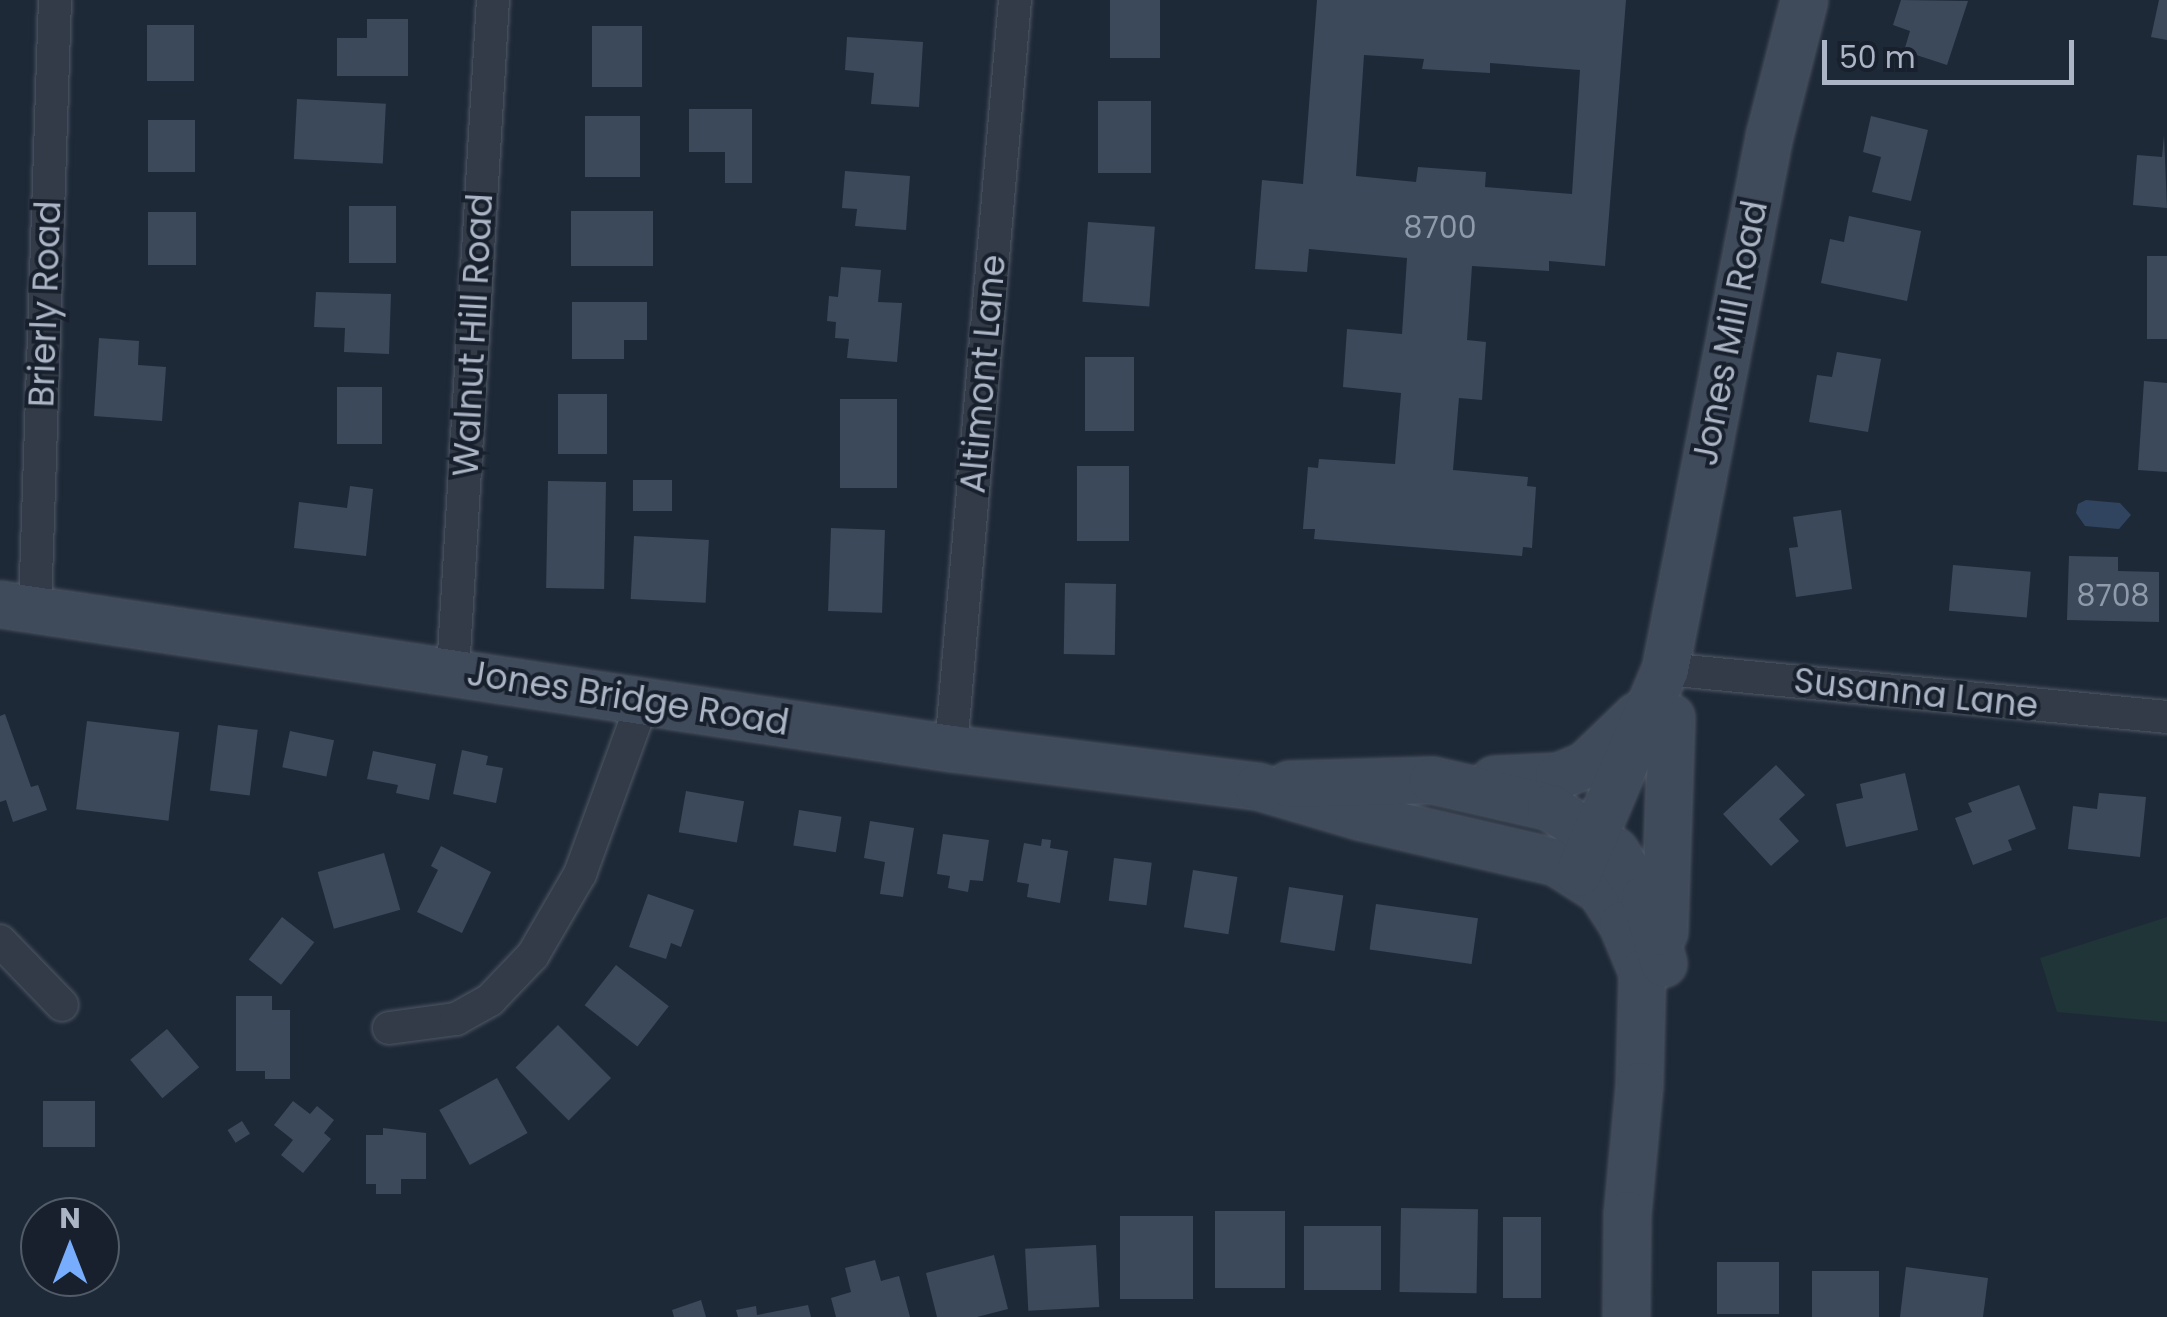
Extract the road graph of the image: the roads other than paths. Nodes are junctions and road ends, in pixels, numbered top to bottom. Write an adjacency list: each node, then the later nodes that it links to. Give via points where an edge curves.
1 (56, 0): 5 (street, Brierly Road)
2 (494, 0): 6 (street, Walnut Hill Road)
3 (1015, 0): 10 (street, Altimont Lane)
4 (1804, 0): 7 (main road, Jones Mill Road, via 1769,136)
5 (18, 606): 6 (main road, Jones Bridge Road)
6 (453, 671): 8 (main road, Jones Bridge Road)
7 (1661, 697): 9 (street, Susanna Lane); 11 (main road, via 1585,765 1558,776); 13 (main road, Jones Mill Road); 15 (main road)
8 (643, 700): 10 (main road, Jones Bridge Road); 17 (street, via 580,874 533,955 490,1000 456,1019)
9 (2167, 717)
10 (950, 748): 12 (main road, Jones Bridge Road)
11 (1432, 780): 12 (main road, Jones Bridge Road); 13 (main road, Jones Bridge Road, via 1550,807)
12 (1258, 786): 13 (main road, Jones Bridge Road, via 1556,862)
13 (1599, 851): 15 (main road, via 1644,898); 18 (main road, via 1600,890 1642,972)
14 (0, 941): 16 (street)
15 (1662, 959): 18 (main road, via 1664,1088 1646,1129)
16 (62, 1005)
17 (389, 1028)
18 (1626, 1214): 19 (main road)
19 (1626, 1317)

